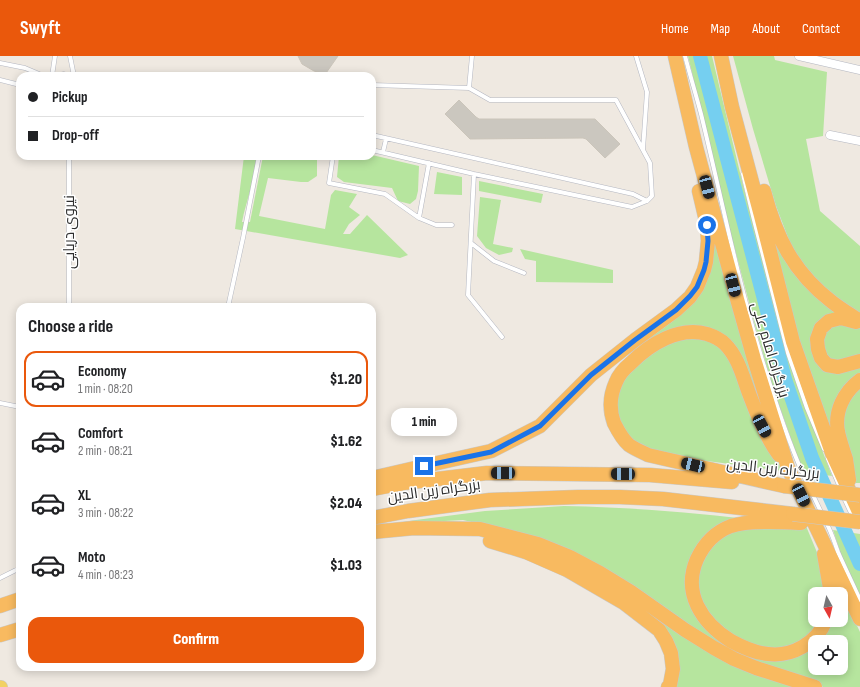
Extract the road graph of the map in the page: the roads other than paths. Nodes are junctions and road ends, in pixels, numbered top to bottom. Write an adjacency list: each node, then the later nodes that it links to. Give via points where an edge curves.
1 (55, 56): 12 (lane)
2 (70, 56): 13 (lane)
3 (472, 56): 17 (lane)
4 (636, 56): 24 (lane, via 647,92)
5 (675, 56): 23 (highway, بزرگراه امام علی)
6 (685, 56): 61 (lane, via 753,331 770,387 801,471)
7 (721, 56): 18 (highway, بزرگراه امام علی)
8 (799, 56): 10 (street)
9 (0, 62): 11 (lane)
10 (860, 70)
11 (34, 72)
12 (53, 72)
13 (73, 72)
14 (0, 80): 15 (lane)
15 (16, 84)
16 (376, 85): 17 (lane)
17 (469, 88): 24 (lane, via 490,100 616,100)
18 (732, 107): 40 (highway, via 758,166 776,230 789,255 819,292); 50 (highway, بزرگراه امام علی, via 793,342 832,453)
19 (830, 135): 22 (street)
20 (376, 136): 21 (lane)
21 (386, 138): 26 (lane); 33 (lane, via 633,194)
22 (860, 141)
23 (696, 147): 46 (highway, بزرگراه امام علی, via 739,306); 47 (highway, via 699,191 707,225 708,252 704,270 690,296 676,310 591,375 540,426 491,452)
24 (643, 150): 33 (lane, via 650,164 652,196)
25 (376, 151): 26 (lane)
26 (383, 152): 30 (lane)
27 (69, 160): 38 (lane, نیروی دریایی)
28 (258, 160): 39 (lane)
29 (332, 160): 34 (lane, via 329,183 385,194)
30 (429, 164): 32 (lane); 34 (lane)
31 (741, 167): 53 (lane, via 797,380 834,476)
32 (474, 174): 33 (lane, via 632,207); 36 (lane)
33 (647, 201)
34 (419, 218): 35 (lane, via 436,225)
35 (452, 225)
36 (470, 243): 37 (lane, via 494,261); 41 (lane, via 468,295)
37 (524, 273)
38 (69, 303)
39 (229, 303)
40 (860, 322): 42 (highway, via 841,318 829,321 821,328 817,339 821,358 828,365 838,367)
41 (502, 337)
42 (860, 361)
43 (860, 380): 50 (highway, via 843,399 837,418 838,431)
44 (0, 403): 45 (lane)
45 (16, 406)
46 (788, 468): 48 (highway, via 762,426 735,359 726,345 718,339 699,332 688,332 662,340 640,354 616,380 611,410 617,430 630,446 648,455); 56 (highway, بزرگراه امام علی)
47 (376, 477)
48 (784, 486): 49 (highway, بزرگراه زین الدین, via 650,475 487,473); 50 (highway, بزرگراه زین الدین, bridge)
49 (376, 488)
50 (856, 497): 53 (highway, بزرگراه امام علی)
51 (376, 517): 52 (highway, بزرگراه زین الدین, via 490,500 620,497)
52 (797, 518): 53 (highway, بزرگراه زین الدین, bridge); 64 (highway, via 783,522 732,526 714,536 703,548 695,565 692,584 695,601 712,627 752,651 777,655 800,649 818,634)
53 (859, 521)
54 (446, 528): 55 (highway); 67 (highway, via 538,556 624,603 659,630 666,641 673,669); 68 (highway, via 480,529 538,544 570,557 631,592 684,630 734,659)
55 (376, 532)
56 (821, 536): 59 (highway); 63 (highway, بزرگراه امام علی)
57 (16, 570): 58 (lane)
58 (0, 578)
59 (830, 587)
60 (16, 600): 62 (highway)
61 (860, 600)
62 (0, 606)
63 (860, 619)
64 (822, 627)
65 (16, 629): 66 (highway)
66 (0, 635)
67 (668, 687)
68 (815, 687)

